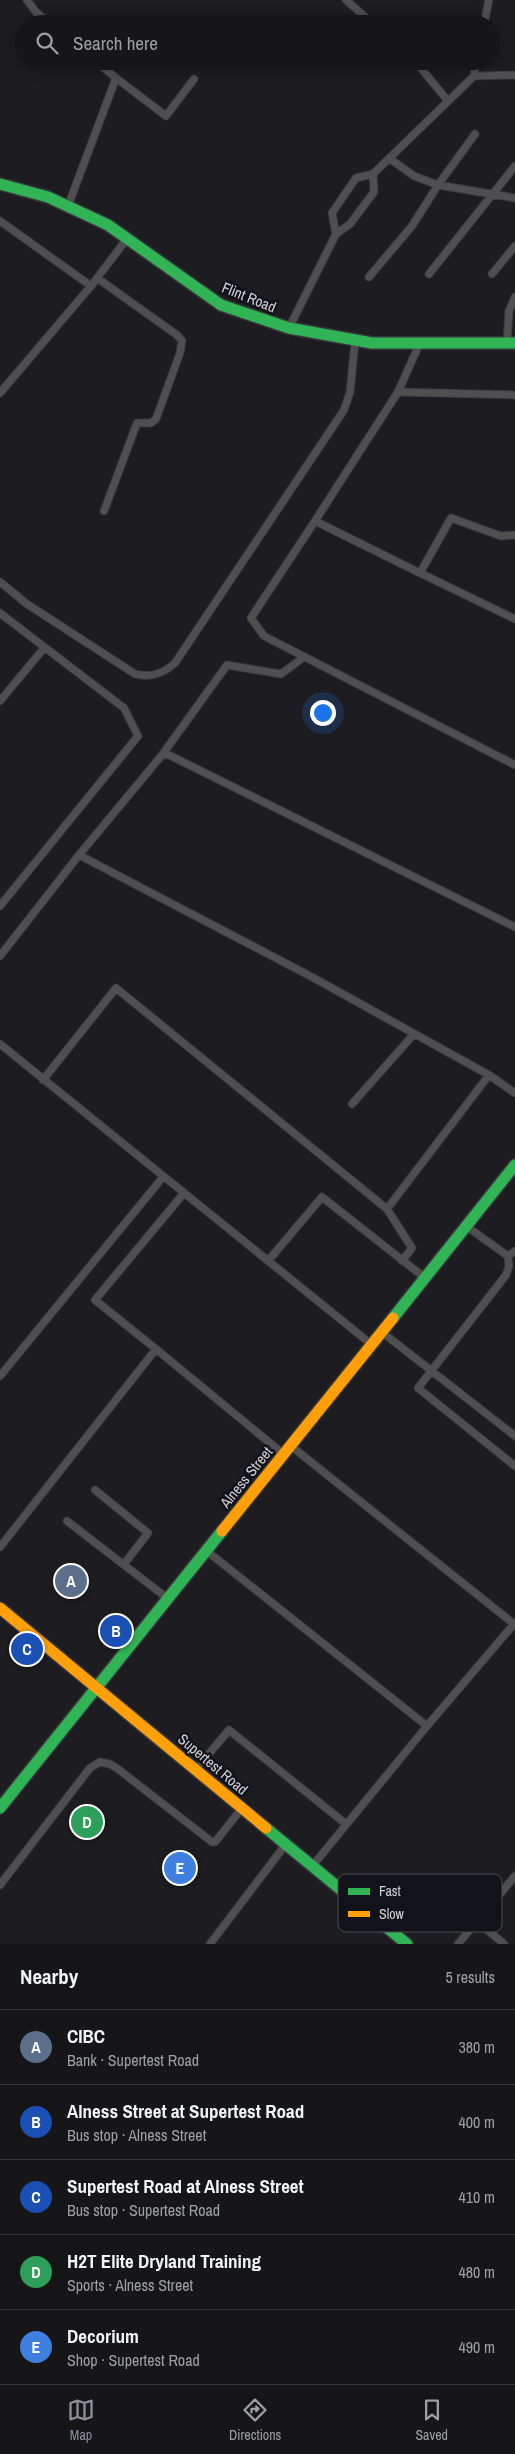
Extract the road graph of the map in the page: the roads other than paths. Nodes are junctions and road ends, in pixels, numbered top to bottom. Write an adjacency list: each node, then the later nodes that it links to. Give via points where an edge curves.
1 (27, 0): 4 (lane)
2 (346, 0): 5 (lane)
3 (489, 0): 6 (lane)
4 (40, 15)
5 (363, 15)
6 (486, 15)
7 (107, 70): 12 (lane)
8 (422, 70): 14 (lane)
9 (475, 70): 11 (lane)
10 (515, 75): 11 (lane)
11 (474, 76): 14 (lane)
12 (116, 78): 13 (lane, via 166,116); 23 (lane)
13 (194, 80)
14 (448, 101): 16 (lane)
15 (475, 134): 20 (lane)
16 (389, 158): 18 (lane); 20 (lane, via 414,176)
17 (515, 166): 21 (lane)
18 (373, 174): 25 (lane, via 374,192 350,224); 25 (lane, via 356,178 332,213)
19 (0, 184): 23 (street, Flint Road, via 48,196)
20 (438, 185): 21 (lane); 30 (lane, via 412,226)
21 (492, 194): 22 (lane); 28 (lane)
22 (515, 198)
23 (68, 206): 26 (street, Flint Road, via 108,225)
24 (0, 221): 32 (lane)
25 (336, 234): 34 (lane)
26 (127, 239): 31 (lane); 34 (street, Flint Road, via 221,304)
27 (515, 246): 29 (lane)
28 (429, 274)
29 (492, 274)
30 (368, 277)
31 (97, 278): 32 (lane); 41 (lane, via 182,341 156,419 151,424 138,423)
32 (91, 286): 39 (lane)
33 (515, 297): 37 (lane, via 509,311)
34 (288, 328): 35 (street, Flint Road)
35 (355, 341): 36 (street, Flint Road); 45 (lane, via 350,392 344,410 168,670 146,677 135,674 26,604)
36 (420, 343): 37 (street, Flint Road); 38 (lane)
37 (511, 343)
38 (398, 392): 40 (lane); 42 (lane)
39 (0, 394)
40 (515, 395)
41 (104, 512)
42 (315, 521): 44 (lane); 49 (lane, via 251,618 264,636)
43 (515, 535): 44 (lane, via 501,536 451,518)
44 (420, 573): 47 (lane)
45 (0, 582)
46 (0, 612): 48 (lane)
47 (515, 619)
48 (44, 648): 50 (lane); 54 (lane, via 124,708 138,736)
49 (304, 657): 51 (lane, via 281,674 227,665); 52 (lane)
50 (0, 701)
51 (162, 755): 53 (lane); 55 (lane, via 169,755)
52 (515, 766)
53 (79, 855): 56 (lane); 57 (lane)
54 (0, 906)
55 (515, 927)
56 (0, 956)
57 (414, 1034): 59 (lane); 62 (lane)
58 (0, 1044): 60 (lane)
59 (490, 1075): 61 (lane); 66 (lane)
60 (43, 1080): 64 (lane); 66 (lane, via 116,988)
61 (515, 1092)
62 (352, 1104)
63 (515, 1165): 67 (street, Alness Street)
64 (163, 1177): 65 (lane); 77 (lane)
65 (184, 1193): 70 (lane); 75 (lane, via 95,1300)
66 (387, 1209): 71 (lane, via 412,1248)
67 (466, 1226): 69 (lane); 72 (street, Alness Street)
68 (515, 1252): 69 (lane)
69 (508, 1256): 76 (lane, via 506,1275)
70 (268, 1261): 71 (lane, via 322,1197); 74 (lane)
71 (402, 1261): 72 (lane)
72 (425, 1278): 73 (street, Alness Street)
73 (382, 1331): 74 (street, Alness Street); 76 (lane)
74 (372, 1344): 79 (street, Alness Street)
75 (156, 1349): 79 (lane); 83 (lane)
76 (432, 1371): 78 (lane); 80 (lane, via 418,1388)
77 (0, 1376)
78 (515, 1436)
79 (288, 1450): 84 (street, Alness Street); 88 (lane)
80 (515, 1466)
81 (96, 1490): 85 (lane, via 148,1533)
82 (67, 1520): 85 (lane)
83 (0, 1547)
84 (206, 1550): 86 (street, Alness Street); 90 (lane)
85 (124, 1564): 86 (lane)
86 (168, 1599): 89 (street, Alness Street)
87 (0, 1608): 89 (street, Supertest Road)
88 (514, 1624): 90 (lane)
89 (98, 1687): 91 (street, Supertest Road); 92 (street, Alness Street)
90 (427, 1726): 94 (lane)
91 (196, 1769): 93 (street, Supertest Road); 94 (lane, via 229,1730)
92 (0, 1808)
93 (243, 1808): 95 (street, Supertest Road); 98 (lane, via 220,1837 212,1842 118,1769 100,1762 90,1768)
94 (346, 1824): 96 (lane)
95 (286, 1844): 96 (street, Supertest Road); 105 (lane)
96 (313, 1866): 99 (street, Supertest Road)
97 (515, 1876): 100 (lane)
98 (0, 1884)
99 (338, 1887)
100 (502, 1891)
101 (392, 1932): 104 (street, Supertest Road)
102 (468, 1932): 106 (lane)
103 (490, 1932): 107 (lane)
104 (405, 1943)
105 (210, 1944)
106 (458, 1944)
107 (504, 1944)

